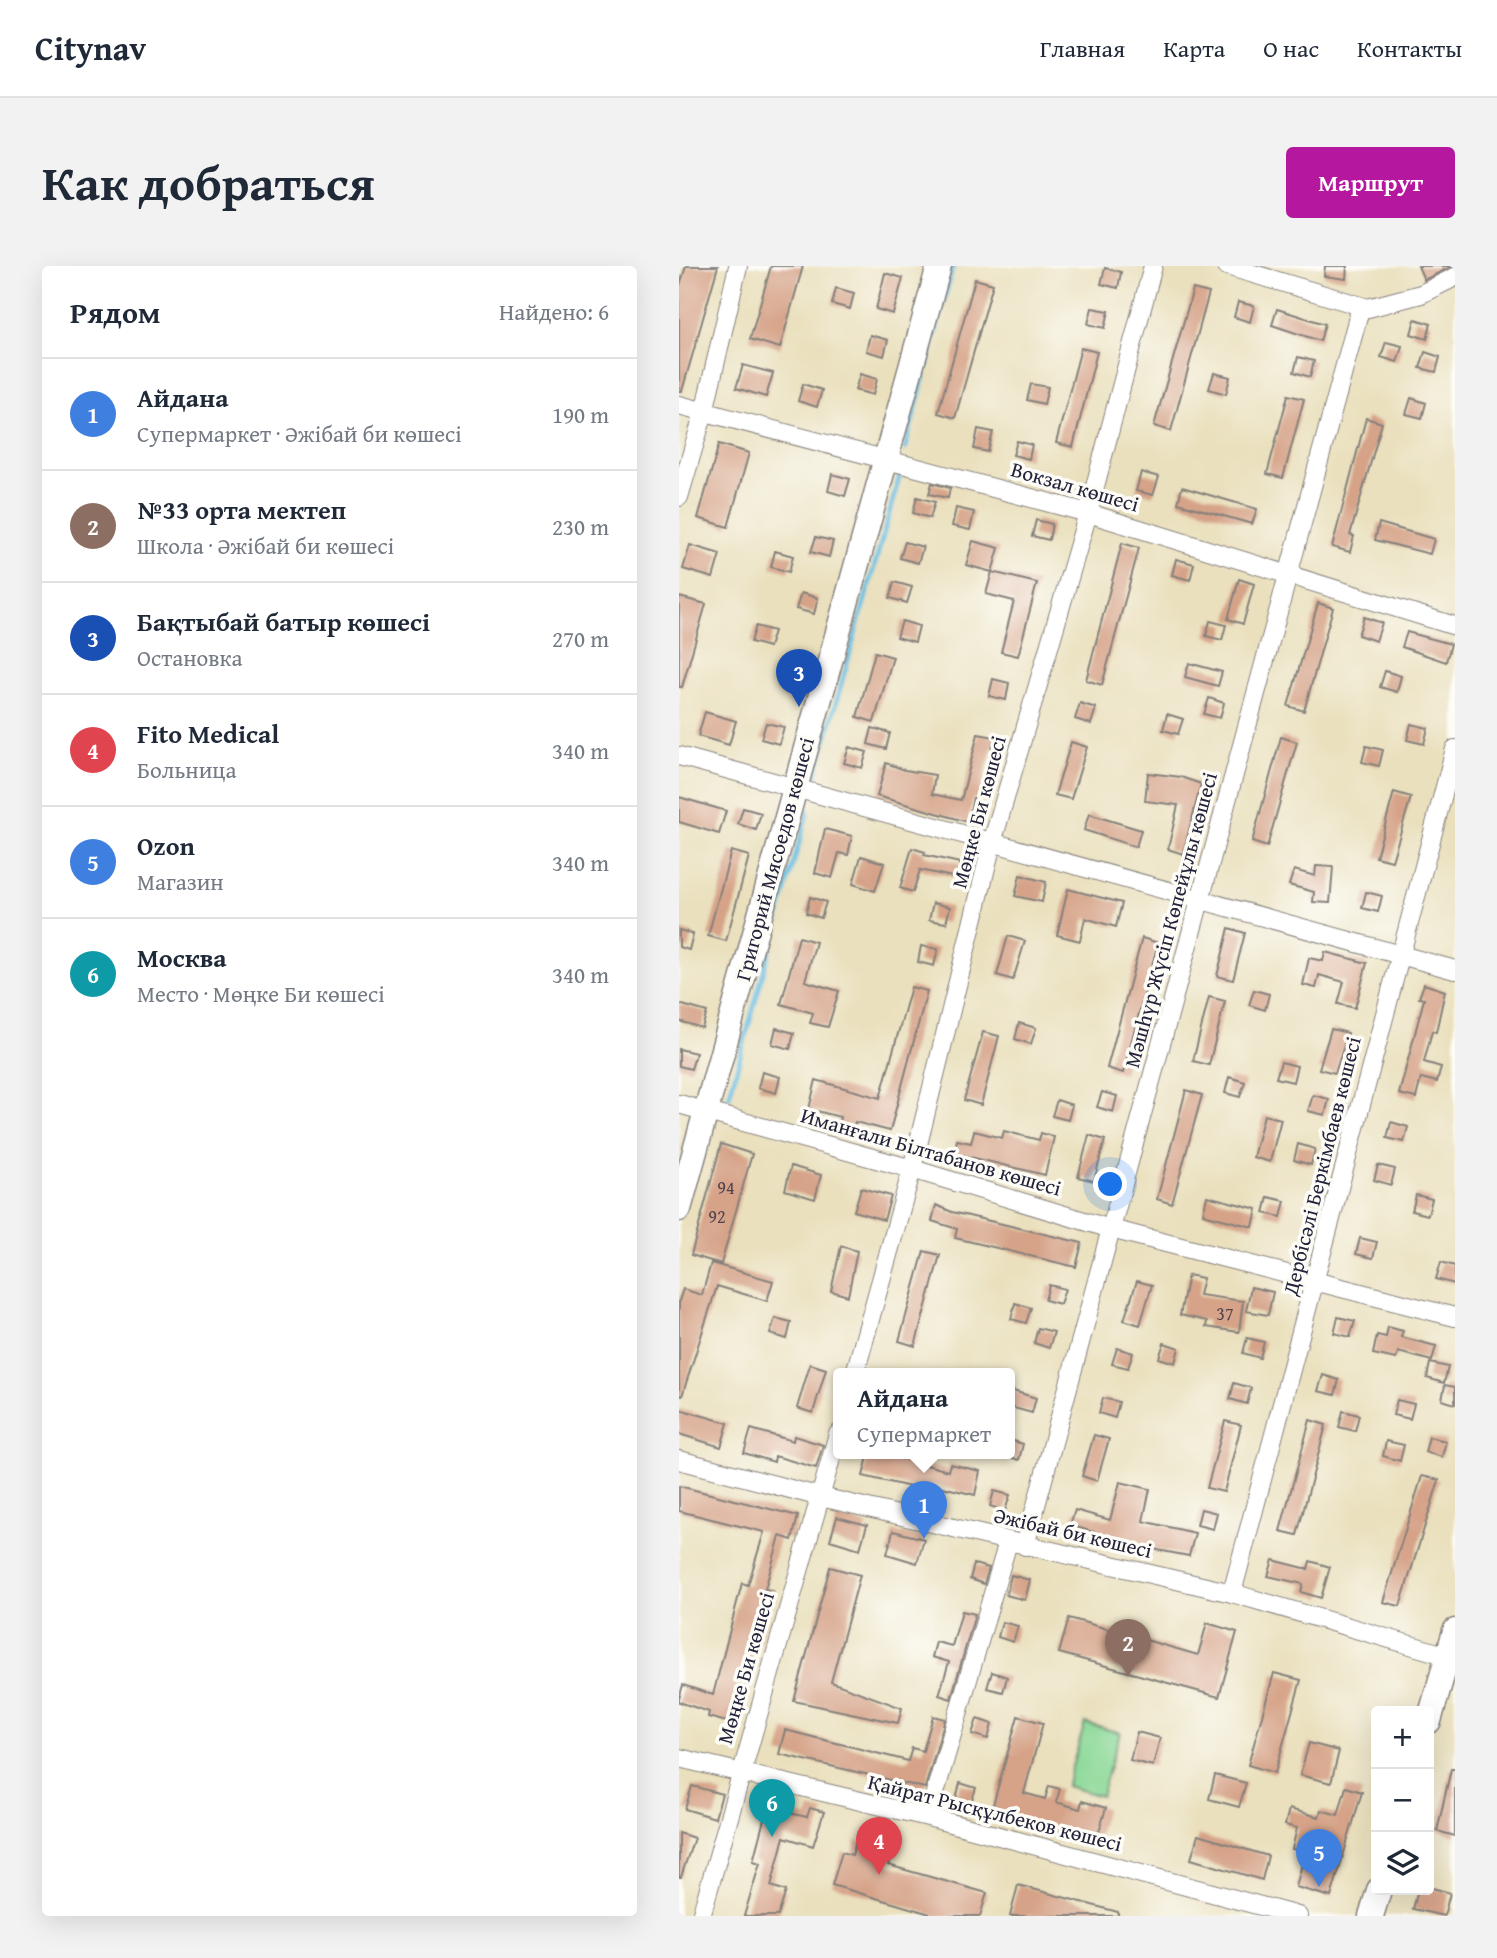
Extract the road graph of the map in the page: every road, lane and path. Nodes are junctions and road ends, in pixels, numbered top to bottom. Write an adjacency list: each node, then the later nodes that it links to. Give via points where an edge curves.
1 (738, 266): 8 (street)
2 (939, 266): 9 (main road, Григорий Мясоедов көшесі)
3 (1153, 266): 11 (street, Мөңке Би көшесі)
4 (1227, 266): 6 (street)
5 (1455, 277): 6 (street, via 1408,298)
6 (1361, 306): 12 (street, Мәшһүр Жүсіп Көпейұлы көшесі)
7 (679, 405): 8 (street, Вокзал көшесі)
8 (704, 412): 9 (street, Вокзал көшесі); 10 (street)
9 (887, 458): 11 (street, Вокзал көшесі); 16 (main road, Григорий Мясоедов көшесі)
10 (679, 497)
11 (1088, 513): 12 (street, Вокзал көшесі); 17 (street, Мөңке Би көшесі)
12 (1289, 574): 13 (street, Вокзал көшесі); 18 (street, Мәшһүр Жүсіп Көпейұлы көшесі)
13 (1455, 626)
14 (1455, 750): 19 (street, Дербісәлі Беркімбаев көшесі)
15 (679, 756): 16 (street)
16 (794, 788): 17 (street); 22 (main road, Григорий Мясоедов көшесі)
17 (992, 843): 18 (street); 23 (street, Мөңке Би көшесі)
18 (1200, 900): 19 (street); 25 (street, Мәшһүр Жүсіп Көпейұлы көшесі)
19 (1399, 955): 20 (street); 26 (street, Дербісәлі Беркімбаев көшесі)
20 (1455, 971)
21 (679, 1104): 22 (street, Иманғали Білтабанов көшесі)
22 (707, 1111): 23 (street, Иманғали Білтабанов көшесі); 24 (main road, Григорий Мясоедов көшесі)
23 (912, 1169): 25 (street, Иманғали Білтабанов көшесі); 28 (street, Мөңке Би көшесі)
24 (679, 1209)
25 (1111, 1229): 26 (street, Иманғали Білтабанов көшесі); 32 (street, Мәшһүр Жүсіп Көпейұлы көшесі)
26 (1315, 1282): 27 (street, Иманғали Білтабанов көшесі); 33 (street, Дербісәлі Беркімбаев көшесі)
27 (1455, 1317)
28 (856, 1368)
29 (833, 1453): 31 (street, Мөңке Би көшесі)
30 (679, 1460): 31 (street, Әжібай би көшесі)
31 (821, 1497): 32 (street, Әжібай би көшесі); 38 (street, Мөңке Би көшесі)
32 (1016, 1544): 33 (street, Әжібай би көшесі); 39 (street, Мәшһүр Жүсіп Көпейұлы көшесі)
33 (1232, 1593): 35 (street, Әжібай би көшесі)
34 (1455, 1631): 35 (main road)
35 (1451, 1657): 36 (main road)
36 (1434, 1706)
37 (679, 1758): 38 (street, Қайрат Рысқұлбеков көшесі)
38 (739, 1773): 39 (street, Қайрат Рысқұлбеков көшесі); 41 (street, Мөңке Би көшесі)
39 (928, 1818): 42 (street, Қайрат Рысқұлбеков көшесі)
40 (1377, 1895): 43 (main road)
41 (701, 1916)
42 (1298, 1916)
43 (1371, 1916)

